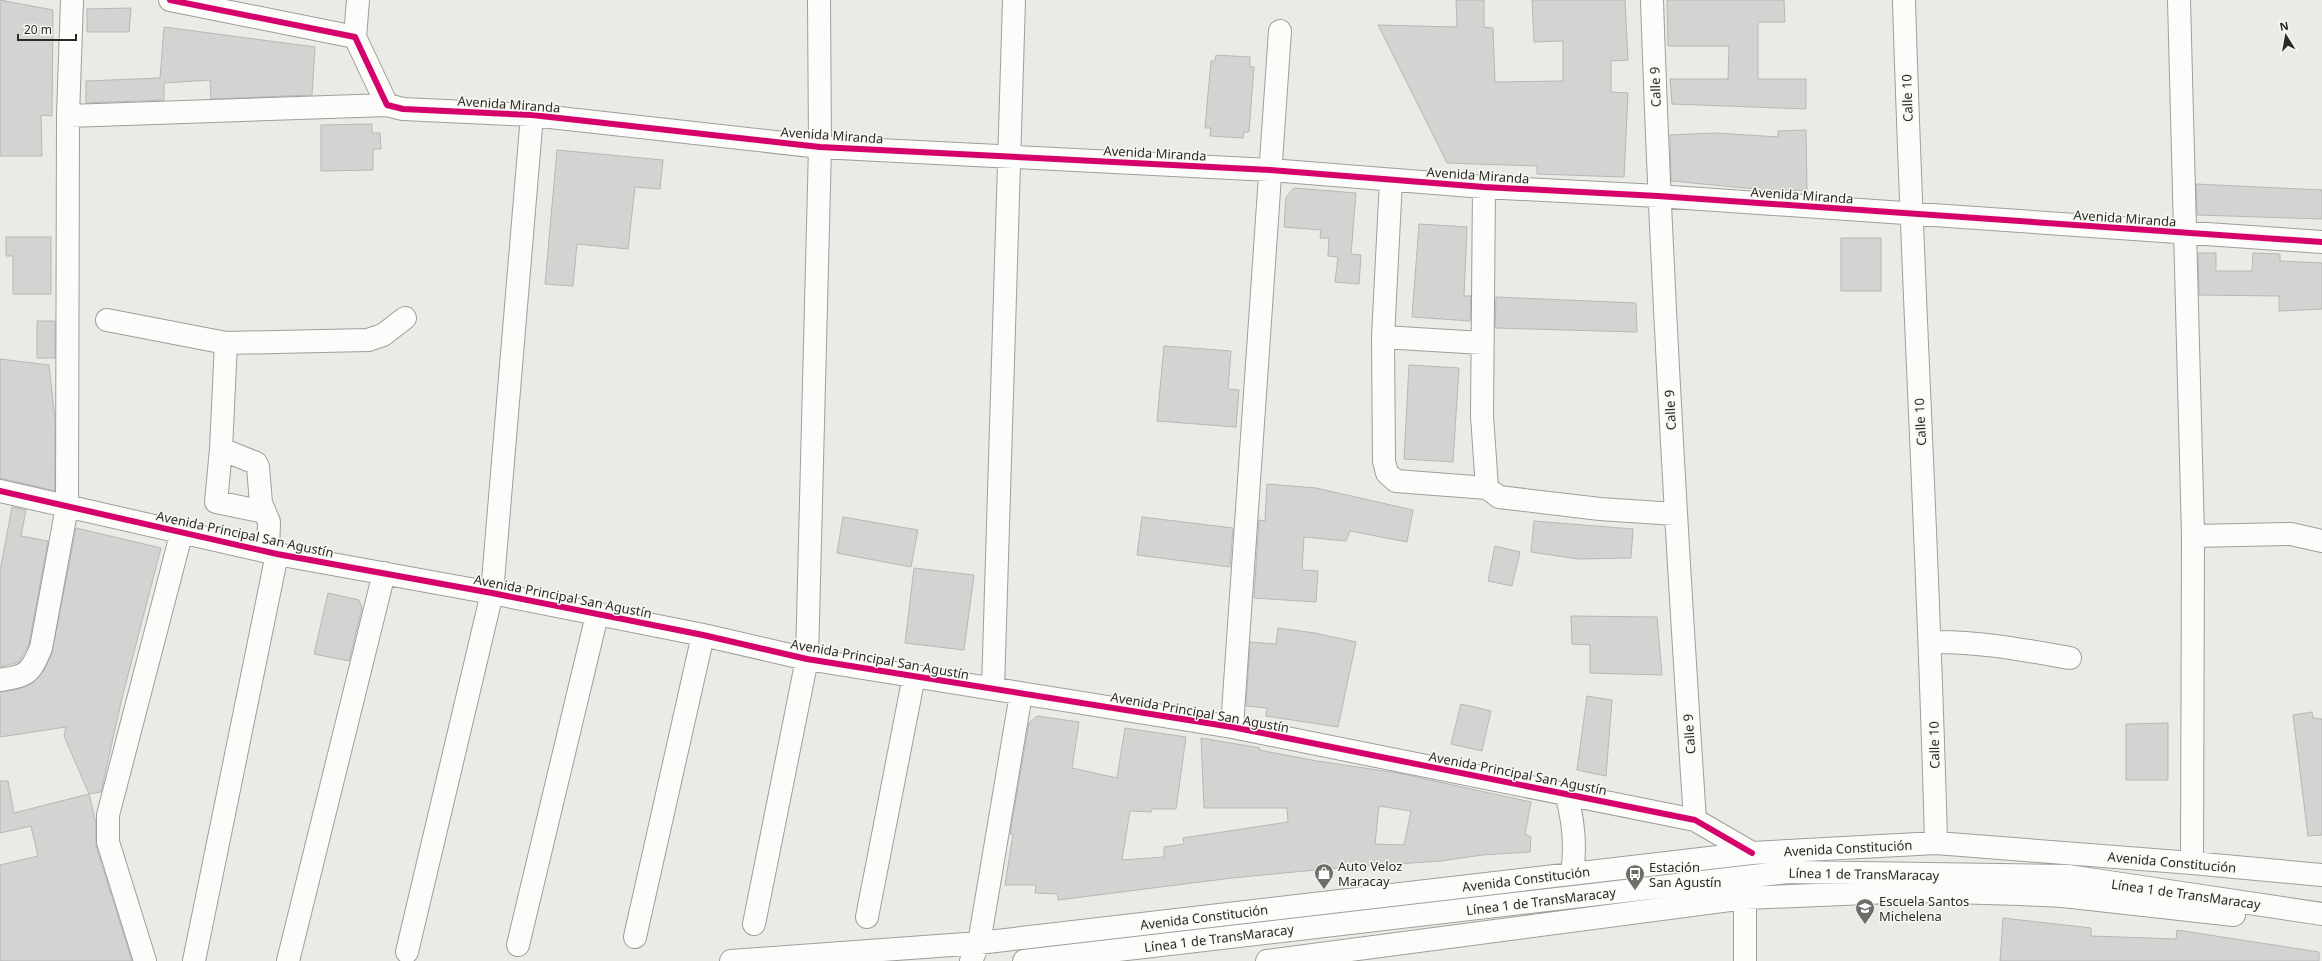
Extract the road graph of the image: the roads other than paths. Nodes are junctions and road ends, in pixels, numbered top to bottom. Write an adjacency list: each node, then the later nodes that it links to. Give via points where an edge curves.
1 (72, 0): 13 (street)
2 (170, 0): 10 (street)
3 (358, 0): 10 (street)
4 (819, 0): 14 (street)
5 (1014, 0): 15 (street)
6 (1652, 0): 19 (street, Calle 9)
7 (1904, 0): 20 (street, Calle 10)
8 (2179, 0): 21 (street)
9 (1280, 31): 16 (street)
10 (355, 37): 11 (street)
11 (387, 105): 12 (street, Avenida Miranda, via 403,109); 13 (street, Avenida Miranda)
12 (532, 115): 14 (street, Avenida Miranda); 39 (street)
13 (68, 116): 31 (street)
14 (820, 147): 15 (street, Avenida Miranda); 44 (street)
15 (1011, 156): 16 (street, Avenida Miranda); 47 (street)
16 (1270, 170): 17 (street, Avenida Miranda); 49 (street)
17 (1391, 180): 18 (street, Avenida Miranda); 25 (street)
18 (1484, 187): 19 (street, Avenida Miranda); 27 (street)
19 (1658, 196): 20 (street, Avenida Miranda); 33 (street, Calle 9)
20 (1910, 213): 21 (street, Avenida Miranda); 42 (street, Calle 10)
21 (2186, 234): 22 (street, Avenida Miranda); 35 (street)
22 (2322, 242)
23 (405, 318): 26 (street, via 383,335 368,340)
24 (107, 320): 26 (street)
25 (1383, 337): 27 (street); 29 (street, via 1384,461 1387,473 1396,481)
26 (226, 343): 28 (street)
27 (1482, 343): 29 (street, via 1482,416)
28 (221, 449): 32 (street, via 256,463 261,503); 32 (street, via 216,502)
29 (1487, 488): 33 (street, via 1499,497 1600,509)
30 (0, 492): 31 (street, Avenida Principal San Agustín)
31 (67, 507): 34 (street, Avenida Principal San Agustín); 46 (street, via 41,648 34,665 22,676)
32 (265, 512): 37 (street, via 269,522)
33 (1675, 514): 51 (street, Calle 9)
34 (182, 531): 37 (street, Avenida Principal San Agustín); 67 (street, via 108,816 108,842)
35 (2193, 536): 36 (street, via 2291,534); 54 (street)
36 (2322, 541)
37 (273, 553): 38 (street, Avenida Principal San Agustín); 68 (street)
38 (384, 573): 39 (street, Avenida Principal San Agustín); 69 (street)
39 (492, 593): 40 (street, Avenida Principal San Agustín); 64 (street)
40 (597, 615): 41 (street, Avenida Principal San Agustín); 63 (street)
41 (703, 635): 44 (street, Avenida Principal San Agustín); 62 (street)
42 (1931, 642): 43 (street, via 1951,641); 52 (street, Calle 10)
43 (2070, 658)
44 (807, 659): 45 (street, Avenida Principal San Agustín); 60 (street)
45 (914, 676): 47 (street, Avenida Principal San Agustín); 59 (street)
46 (0, 680)
47 (993, 689): 48 (street, Avenida Principal San Agustín)
48 (1021, 694): 49 (street, Avenida Principal San Agustín); 65 (street)
49 (1232, 727): 50 (street, Avenida Principal San Agustín)
50 (1566, 794): 51 (street, Avenida Principal San Agustín); 55 (street, via 1574,840)
51 (1695, 820): 53 (street, Avenida Principal San Agustín)
52 (1936, 843): 53 (street, Avenida Constitución); 54 (street, Avenida Constitución)
53 (1752, 853): 55 (street, Avenida Constitución); 57 (street)
54 (2192, 863): 56 (street, Avenida Constitución)
55 (1572, 874): 65 (street, Avenida Constitución)
56 (2322, 875)
57 (1746, 888): 58 (street, Línea 1 de TransMaracay, via 1788,872 2068,876); 61 (street, via 2063,896); 66 (street); 71 (street, Línea 1 de TransMaracay); 73 (street)
58 (2322, 914)
59 (867, 917)
60 (754, 924)
61 (2322, 925)
62 (635, 937)
63 (518, 945)
64 (407, 952)
65 (975, 952): 70 (street, Avenida Constitución)
66 (1326, 957): 72 (street)
67 (145, 961)
68 (194, 961)
69 (288, 961)
70 (731, 961)
71 (1024, 961)
72 (1267, 961)
73 (1745, 961)

